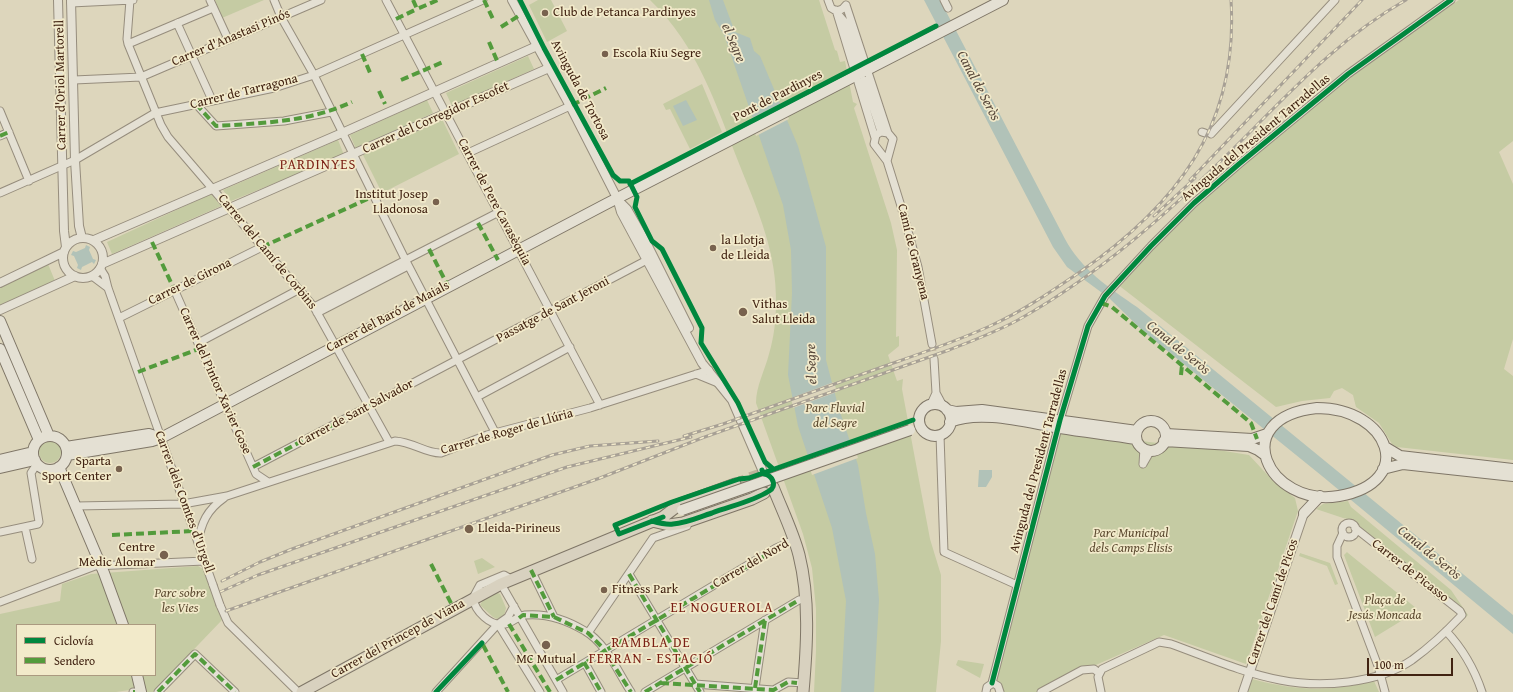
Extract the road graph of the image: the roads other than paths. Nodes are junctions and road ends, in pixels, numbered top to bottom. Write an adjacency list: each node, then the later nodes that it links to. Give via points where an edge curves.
1 (131, 0): 13 (street); 25 (street)
2 (210, 0): 17 (street)
3 (274, 0): 20 (street)
4 (321, 0): 20 (street, Carrer d'Anastasi Pinós)
5 (386, 0): 23 (street, Carrer de Pere Cavasèquia)
6 (483, 0): 23 (street, Carrer de Tarragona)
7 (512, 0): 26 (street, Avinguda de Tortosa)
8 (828, 0): 19 (street, via 831,8)
9 (944, 0): 18 (street)
10 (1002, 0): 30 (main road, Pont de Pardinyes)
11 (1335, 0): 46 (street)
12 (1451, 0): 100 (street, Avinguda del President Tarradellas, via 1348,74 1239,164 1194,204 1113,287 1088,326)
13 (106, 1): 15 (street)
14 (58, 2): 15 (street); 55 (street, Carrer d'Oriol Martorell)
15 (71, 2): 34 (street)
16 (846, 3): 19 (street, via 841,9); 21 (street); 30 (street)
17 (213, 8): 22 (street); 24 (street)
18 (948, 8)
19 (836, 10): 21 (street); 33 (street)
20 (281, 17): 24 (street, Carrer d'Anastasi Pinós); 31 (street)
21 (844, 21): 28 (street)
22 (177, 22): 25 (street); 27 (street)
23 (405, 35): 31 (street, Carrer de Tarragona); 35 (street, Carrer de Pere Cavasèquia)
24 (228, 39): 27 (street, Carrer d'Anastasi Pinós)
25 (128, 44): 32 (street, Carrer del Camí de Corbins)
26 (537, 46): 29 (street, Avinguda de Tortosa); 35 (street, Carrer del Corregidor Escofet)
27 (192, 55): 32 (street, Carrer d'Anastasi Pinós); 36 (street)
28 (858, 62)
29 (549, 68): 38 (street, Avinguda de Tortosa); 42 (street, Carrer del Corregidor Escofet)
30 (867, 70): 33 (main road, Pont de Pardinyes); 45 (street)
31 (314, 75): 36 (street, Carrer de Tarragona, via 274,88); 40 (street)
32 (141, 77): 34 (street); 41 (street, Carrer del Camí de Corbins)
33 (856, 78): 45 (street); 48 (street); 59 (main road, Pont de Pardinyes)
34 (74, 80): 53 (street)
35 (434, 91): 42 (street, Carrer de Pere Cavasèquia); 44 (street, Carrer del Corregidor Escofet)
36 (212, 100): 37 (street, Carrer de Tarragona)
37 (196, 104): 40 (street, via 216,126 281,122); 41 (street, Carrer de Tarragona)
38 (570, 106): 51 (street); 59 (street, Avinguda de Tortosa)
39 (0, 110): 43 (street)
40 (331, 112): 44 (street)
41 (155, 113): 53 (street, Carrer de Tarragona); 57 (street, Carrer del Camí de Corbins, via 168,137)
42 (447, 113): 51 (street, Carrer de Pere Cavasèquia); 52 (street, Carrer del Corregidor Escofet)
43 (9, 132): 47 (street); 56 (street)
44 (342, 133): 52 (street); 57 (street, Carrer del Corregidor Escofet)
45 (884, 133): 48 (street); 49 (street, via 893,139)
46 (1206, 133)
47 (0, 136)
48 (875, 138): 50 (street, via 874,144)
49 (890, 149): 50 (street); 54 (street)
50 (880, 151): 54 (street, Camí de Granyena)
51 (468, 153): 61 (street, Carrer de Pere Cavasèquia)
52 (354, 154): 60 (street, Carrer del Corregidor Escofet); 68 (street)
53 (75, 160): 55 (street, Carrer d'Oriol Martorell); 62 (street)
54 (887, 161): 83 (street, Camí de Granyena, via 918,267)
55 (62, 167): 56 (street); 66 (street, Carrer d'Oriol Martorell)
56 (29, 181): 58 (street)
57 (214, 189): 60 (street, Carrer del Camí de Corbins); 63 (street, Carrer del Corregidor Escofet)
58 (0, 193)
59 (617, 198): 65 (main road, Carrer del Baró de Maials); 67 (street, Avinguda de Tortosa, via 621,212); 89 (street, Avinguda de Tortosa, via 627,209 646,244 705,357)
60 (230, 208): 64 (street, Carrer del Camí de Corbins); 69 (street, Carrer del Corregidor Escofet)
61 (500, 212): 65 (street, Carrer de Pere Cavasèquia); 68 (street)
62 (82, 238): 63 (street); 66 (street, via 71,242)
63 (94, 240): 69 (street, via 102,251)
64 (262, 247): 74 (street, Carrer de Girona); 75 (street, Carrer del Camí de Corbins)
65 (518, 249): 76 (main road, Carrer del Baró de Maials); 79 (street, Carrer de Pere Cavasèquia)
66 (65, 250): 70 (street, via 63,258 67,268); 72 (street)
67 (647, 260): 79 (street, Passatge de Sant Jeroni); 89 (street, Avinguda de Tortosa, via 702,363)
68 (407, 264): 76 (street); 78 (street)
69 (101, 266): 71 (street); 73 (street, Carrer dels Comtes d'Urgell)
70 (75, 276): 71 (street); 77 (street)
71 (92, 276): 73 (street)
72 (0, 283)
73 (108, 288): 80 (street, Carrer dels Comtes d'Urgell)
74 (174, 289): 80 (street, Carrer de Girona); 82 (street, Carrer del Pintor Xavier Gose)
75 (298, 290): 78 (street, Carrer del Camí de Corbins); 82 (street)
76 (425, 298): 84 (main road, Carrer del Baró de Maials); 88 (street)
77 (0, 310)
78 (315, 310): 84 (street, Carrer del Camí de Corbins)
79 (550, 310): 85 (street, Carrer de Pere Cavasèquia); 88 (street, Passatge de Sant Jeroni)
80 (119, 318): 107 (street, Carrer dels Comtes d'Urgell)
81 (0, 321): 106 (main road)
82 (198, 343): 94 (street, Carrer del Pintor Xavier Gose)
83 (932, 344)
84 (335, 345): 94 (main road, Carrer del Baró de Maials); 96 (street, Carrer del Camí de Corbins)
85 (570, 347): 93 (street); 97 (street, Carrer de Pere Cavasèquia)
86 (0, 349): 109 (main road)
87 (934, 359): 92 (street)
88 (458, 360): 93 (street); 96 (street, Carrer de Sant Salvador)
89 (709, 370): 90 (street, Carrer de Roger de Llúria); 91 (street, Avinguda de Tortosa)
90 (696, 374): 91 (street); 97 (street, Carrer de Roger de Llúria)
91 (721, 386): 121 (street, Avinguda de Tortosa, via 739,414)
92 (936, 393): 95 (street); 98 (street)
93 (477, 397): 102 (street)
94 (225, 404): 107 (main road, Carrer del Baró de Maials); 120 (street, Carrer del Pintor Xavier Gose)
95 (931, 404): 98 (main road); 101 (main road, via 923,410)
96 (370, 405): 110 (street, Carrer del Camí de Corbins); 120 (street, Carrer de Sant Salvador)
97 (600, 405): 102 (street, Carrer de Roger de Llúria)
98 (945, 408): 99 (main road); 100 (main road, via 956,412 982,410)
99 (950, 422): 100 (main road, via 981,417); 104 (main road, via 947,430)
100 (1059, 424): 105 (main road); 144 (street, Avinguda del President Tarradellas)
101 (920, 426): 104 (main road, via 933,436); 133 (main road, Carrer del Princep de Viana, bridge)
102 (496, 434): 110 (street, Carrer de Roger de Llúria, via 438,454 408,442)
103 (1267, 434): 108 (main road, via 1252,439); 111 (main road, via 1284,417 1306,409 1336,409 1367,422 1378,433); 113 (main road)
104 (940, 435): 144 (street, via 944,552)
105 (1136, 435): 108 (main road, via 1138,443 1147,449 1157,449); 108 (main road, via 1141,424 1152,421 1162,426)
106 (49, 436): 109 (main road); 112 (main road, via 60,439)
107 (161, 438): 112 (main road, via 149,434); 130 (street, Carrer dels Comtes d'Urgell)
108 (1165, 438): 113 (main road, via 1249,446)
109 (39, 440): 114 (main road)
110 (389, 442): 123 (street, Carrer de Roger de Llúria)
111 (1385, 447): 118 (main road); 119 (main road, via 1400,456)
112 (66, 451): 117 (main road)
113 (1265, 455): 127 (main road, via 1268,466 1276,476)
114 (35, 459): 115 (main road); 116 (main road); 117 (main road, via 44,468); 134 (street, via 31,473 39,518 38,524)
115 (0, 460)
116 (0, 468)
117 (55, 468): 131 (main road); 140 (main road, via 55,473)
118 (1383, 469): 122 (main road, via 1403,464); 129 (main road, via 1368,487 1338,496)
119 (1513, 469)
120 (255, 471): 123 (street); 125 (street)
121 (764, 474)
122 (1513, 476)
123 (268, 482): 125 (street, Carrer de Roger de Llúria)
124 (736, 484): 133 (main road, via 680,504)
125 (253, 487): 128 (street, Carrer de Roger de Llúria)
126 (767, 491): 133 (main road, via 752,499 682,523 669,525); 136 (main road); 142 (street, via 760,500 653,538)
127 (1299, 491): 129 (main road); 132 (main road)
128 (227, 496): 130 (street, Carrer de Roger de Llúria); 137 (street, Carrer de Roger de Llúria, via 214,505 205,517)
129 (1320, 496): 132 (main road)
130 (183, 504): 131 (street, Carrer de Roger de Llúria); 137 (street, Carrer dels Comtes d'Urgell)
131 (76, 506): 140 (main road)
132 (1304, 513): 164 (street, Carrer del Camí de Picos)
133 (658, 519): 141 (main road, Carrer del Princep de Viana)
134 (26, 527): 135 (street); 138 (street)
135 (0, 532)
136 (791, 541): 146 (main road); 153 (street, Carrer del Nord); 171 (main road, via 803,575 806,605 807,640)
137 (198, 545): 139 (street, Carrer dels Comtes d'Urgell)
138 (32, 559)
139 (204, 561): 140 (street); 178 (street, Carrer dels Comtes d'Urgell, bridge, via 228,623)
140 (98, 566): 147 (street); 155 (main road); 156 (main road)
141 (531, 570): 143 (main road, Carrer del Princep de Viana); 151 (street)
142 (629, 574): 153 (street); 159 (street)
143 (502, 581): 145 (main road, Carrer del Princep de Viana); 148 (street)
144 (1017, 585): 170 (street, Avinguda del President Tarradellas)
145 (473, 598): 149 (main road, Carrer del Princep de Viana); 150 (street, via 475,607)
146 (799, 600): 154 (street); 171 (main road)
147 (0, 602)
148 (514, 606): 152 (street); 157 (street, via 508,617)
149 (454, 608): 150 (street, via 466,607); 179 (main road, Carrer del Princep de Viana)
150 (484, 616): 157 (street)
151 (554, 617): 152 (street, via 523,615); 159 (street)
152 (519, 618): 157 (street, via 506,624); 168 (street)
153 (656, 620): 160 (street, Carrer del Nord); 162 (street)
154 (765, 620): 162 (street); 172 (street)
155 (118, 624)
156 (123, 624)
157 (498, 624): 180 (street); 181 (street)
158 (1446, 631): 165 (street, via 1411,660); 165 (street, Carrer de Picasso, via 1462,615 1457,608 1350,524 1346,524 1337,546 1337,557); 193 (street, via 1465,653)
159 (588, 633): 160 (street)
160 (605, 651): 161 (street, Carrer del Nord); 184 (street)
161 (585, 663): 168 (street); 183 (street)
162 (685, 668): 169 (street); 185 (street)
163 (1099, 672): 164 (street, via 1111,664 1163,642); 189 (street, via 1094,669 1082,670); 190 (street)
164 (1250, 672): 165 (street, via 1279,680 1319,684); 191 (street, Carrer del Camí de Picos)
165 (1380, 675): 192 (street)
166 (132, 676): 174 (main road)
167 (137, 676): 175 (main road)
168 (556, 680): 182 (street)
169 (695, 684): 172 (street); 186 (street)
170 (992, 684): 187 (street, via 987,687); 188 (street, via 998,686)
171 (800, 687): 173 (street, via 788,682)
172 (755, 688): 173 (street)
173 (772, 691)
174 (135, 692)
175 (141, 692)
176 (158, 692): 177 (street, via 195,654)
177 (235, 692)
178 (298, 692)
179 (302, 692)
180 (436, 692)
181 (540, 692)
182 (563, 692)
183 (601, 692)
184 (631, 692)
185 (645, 692)
186 (700, 692)
187 (986, 692)
188 (1000, 692)
189 (1041, 692)
190 (1101, 692)
191 (1244, 692)
192 (1385, 692)
193 (1482, 692)

